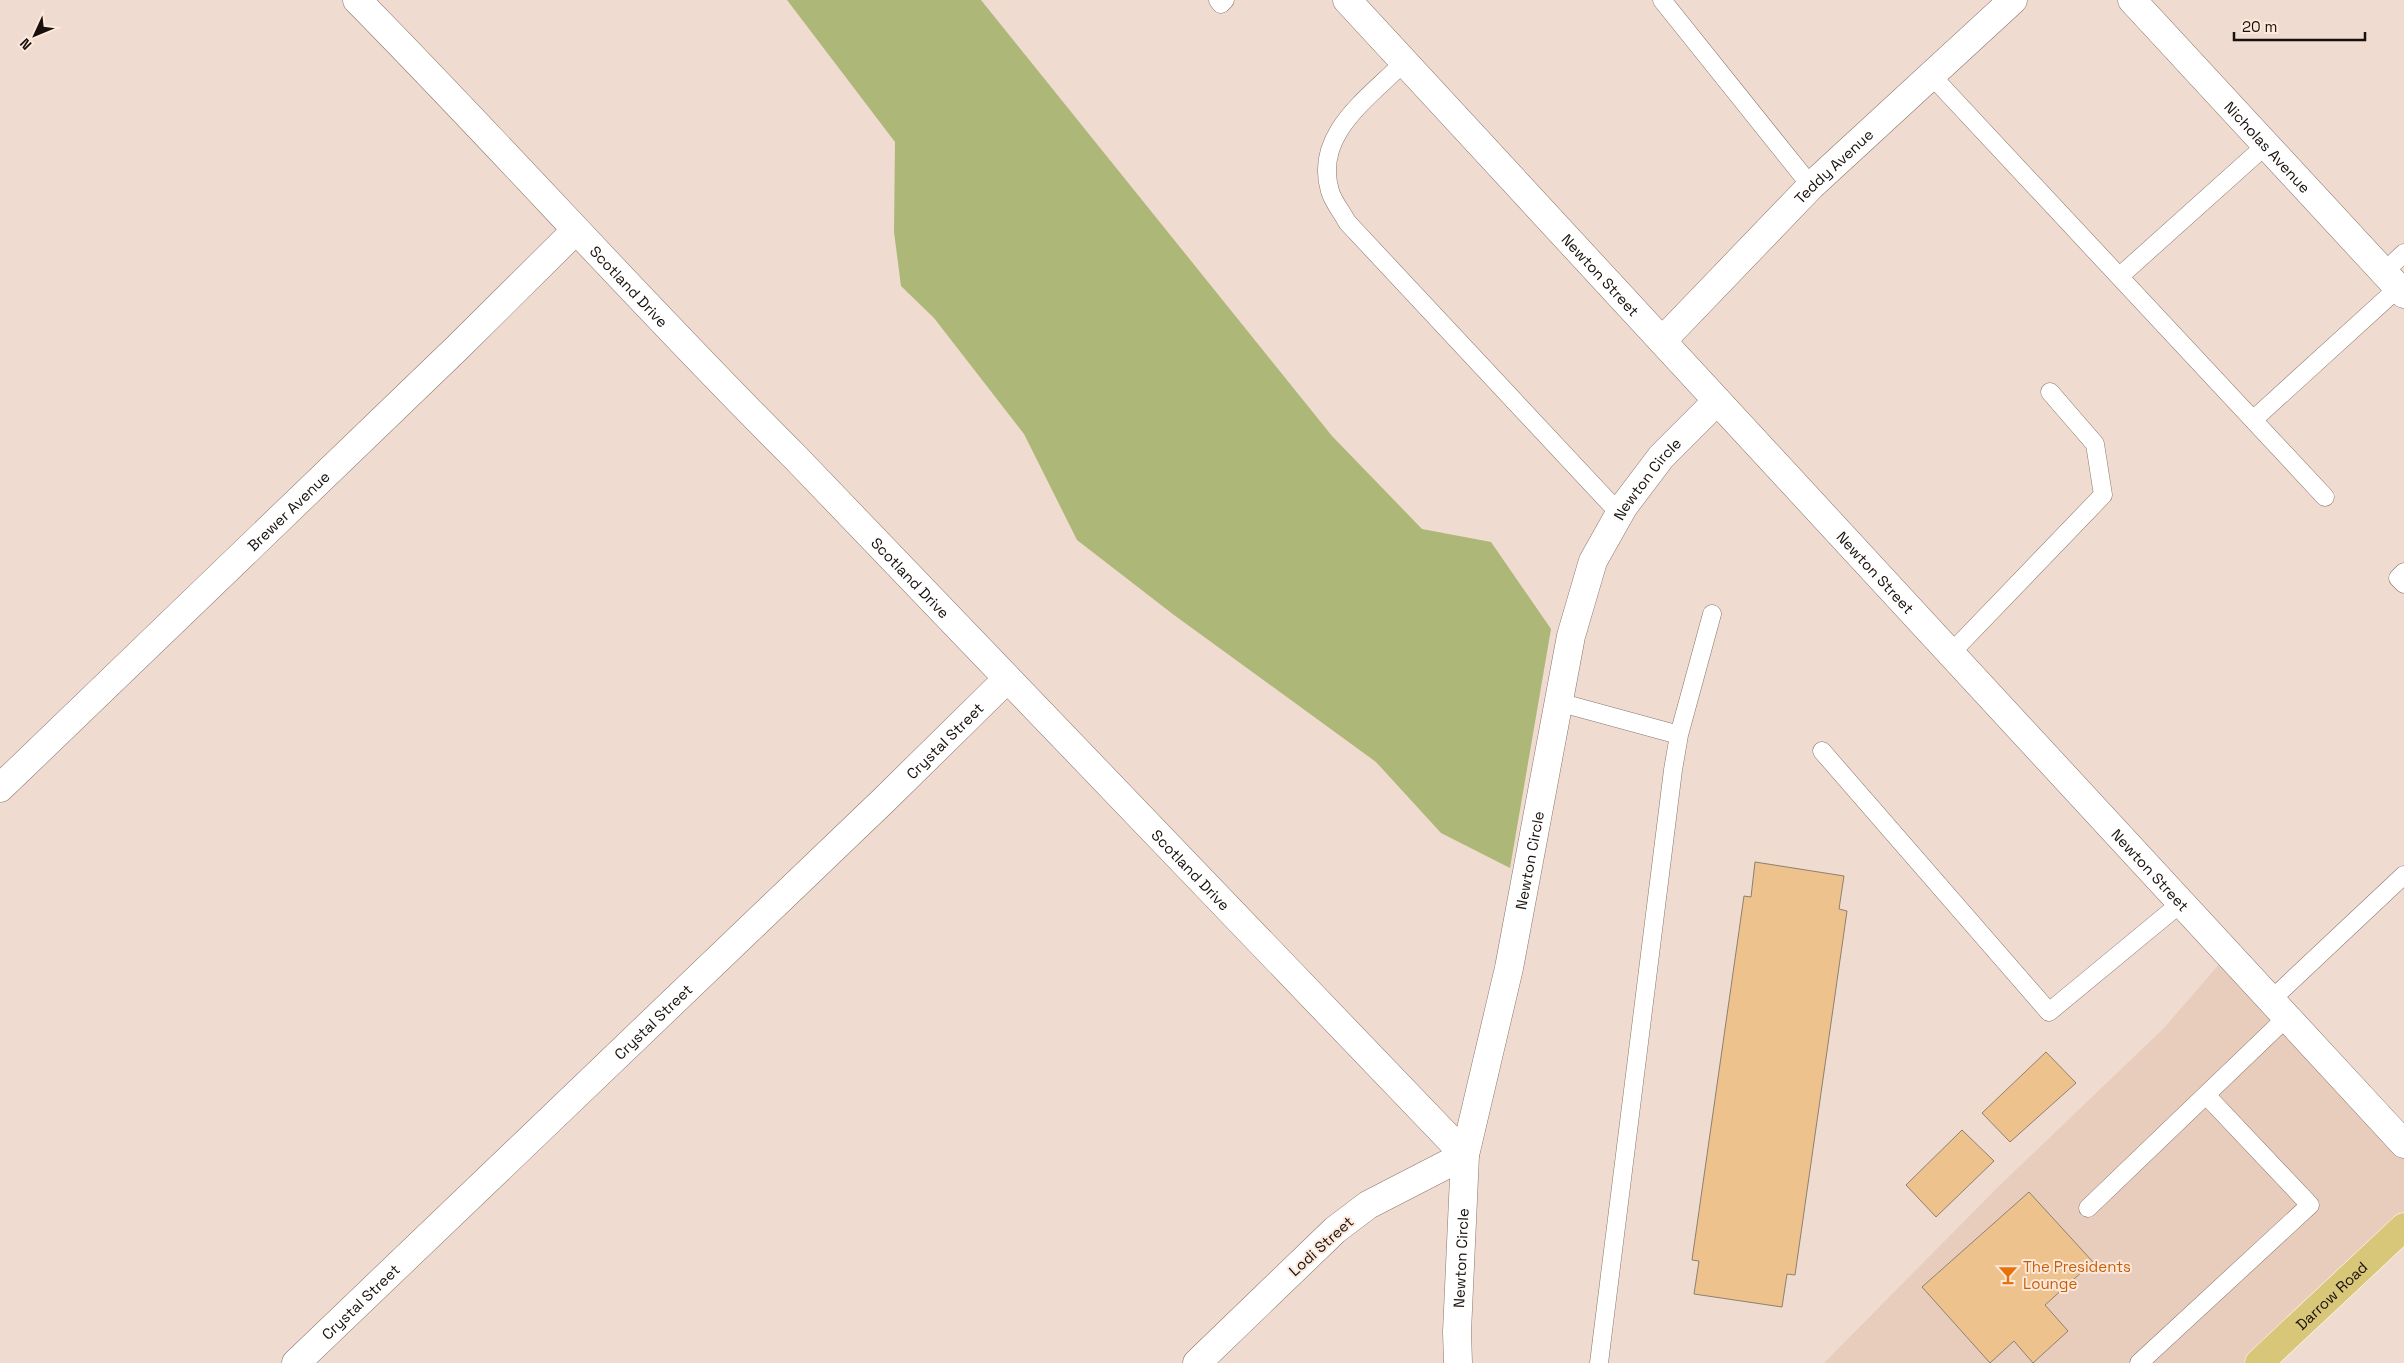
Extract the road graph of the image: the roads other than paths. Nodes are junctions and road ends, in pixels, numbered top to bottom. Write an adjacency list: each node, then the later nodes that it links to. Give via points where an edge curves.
1 (357, 0): 12 (street, Scotland Drive, via 468,112)
2 (1218, 0): 3 (lane, via 1221,4)
3 (1225, 0)
4 (1347, 0): 8 (street, Newton Street)
5 (1662, 0): 11 (lane)
6 (2013, 0): 9 (street, Teddy Avenue)
7 (2132, 0): 10 (street, Nicholas Avenue)
8 (1404, 62): 16 (street, Newton Street); 21 (lane, via 1342,125 1329,147 1326,166 1330,192 1347,222)
9 (1931, 75): 11 (street, Teddy Avenue); 14 (lane)
10 (2266, 145): 14 (lane); 15 (street, Nicholas Avenue)
11 (1811, 186): 16 (street, Teddy Avenue)
12 (575, 231): 26 (street, Scotland Drive); 30 (street, Brewer Avenue)
13 (2404, 253): 15 (lane)
14 (2120, 276): 19 (lane)
15 (2395, 285): 19 (lane)
16 (1662, 341): 18 (street, Newton Street)
17 (2050, 392): 25 (lane, via 2095,444 2103,495)
18 (1717, 401): 21 (street, Newton Circle, via 1661,457); 25 (street, Newton Street)
19 (2253, 420): 20 (lane)
20 (2325, 497)
21 (1619, 513): 27 (street, Newton Circle, via 1593,561 1571,636)
22 (2404, 572): 23 (lane, via 2398,578)
23 (2404, 584)
24 (1712, 614): 28 (lane)
25 (1950, 654): 32 (street, Newton Street)
26 (1007, 679): 36 (street, Scotland Drive); 39 (street, Crystal Street)
27 (1558, 702): 28 (lane); 36 (street, Newton Circle, via 1509,968)
28 (1679, 735): 42 (lane)
29 (1822, 750): 32 (lane, via 2049,1012)
30 (0, 788)
31 (2404, 875): 33 (lane)
32 (2181, 903): 33 (street, Newton Street)
33 (2279, 1009): 34 (lane); 35 (street, Newton Street)
34 (2206, 1095): 37 (lane); 43 (lane, via 2310,1205)
35 (2404, 1144)
36 (1465, 1155): 40 (street, Lodi Street, via 1368,1205 1342,1225); 41 (street, Newton Circle)
37 (2088, 1208)
38 (2404, 1228): 44 (main road, Darrow Road)
39 (296, 1363)
40 (1197, 1363)
41 (1458, 1363)
42 (1599, 1363)
43 (2139, 1363)
44 (2259, 1363)

